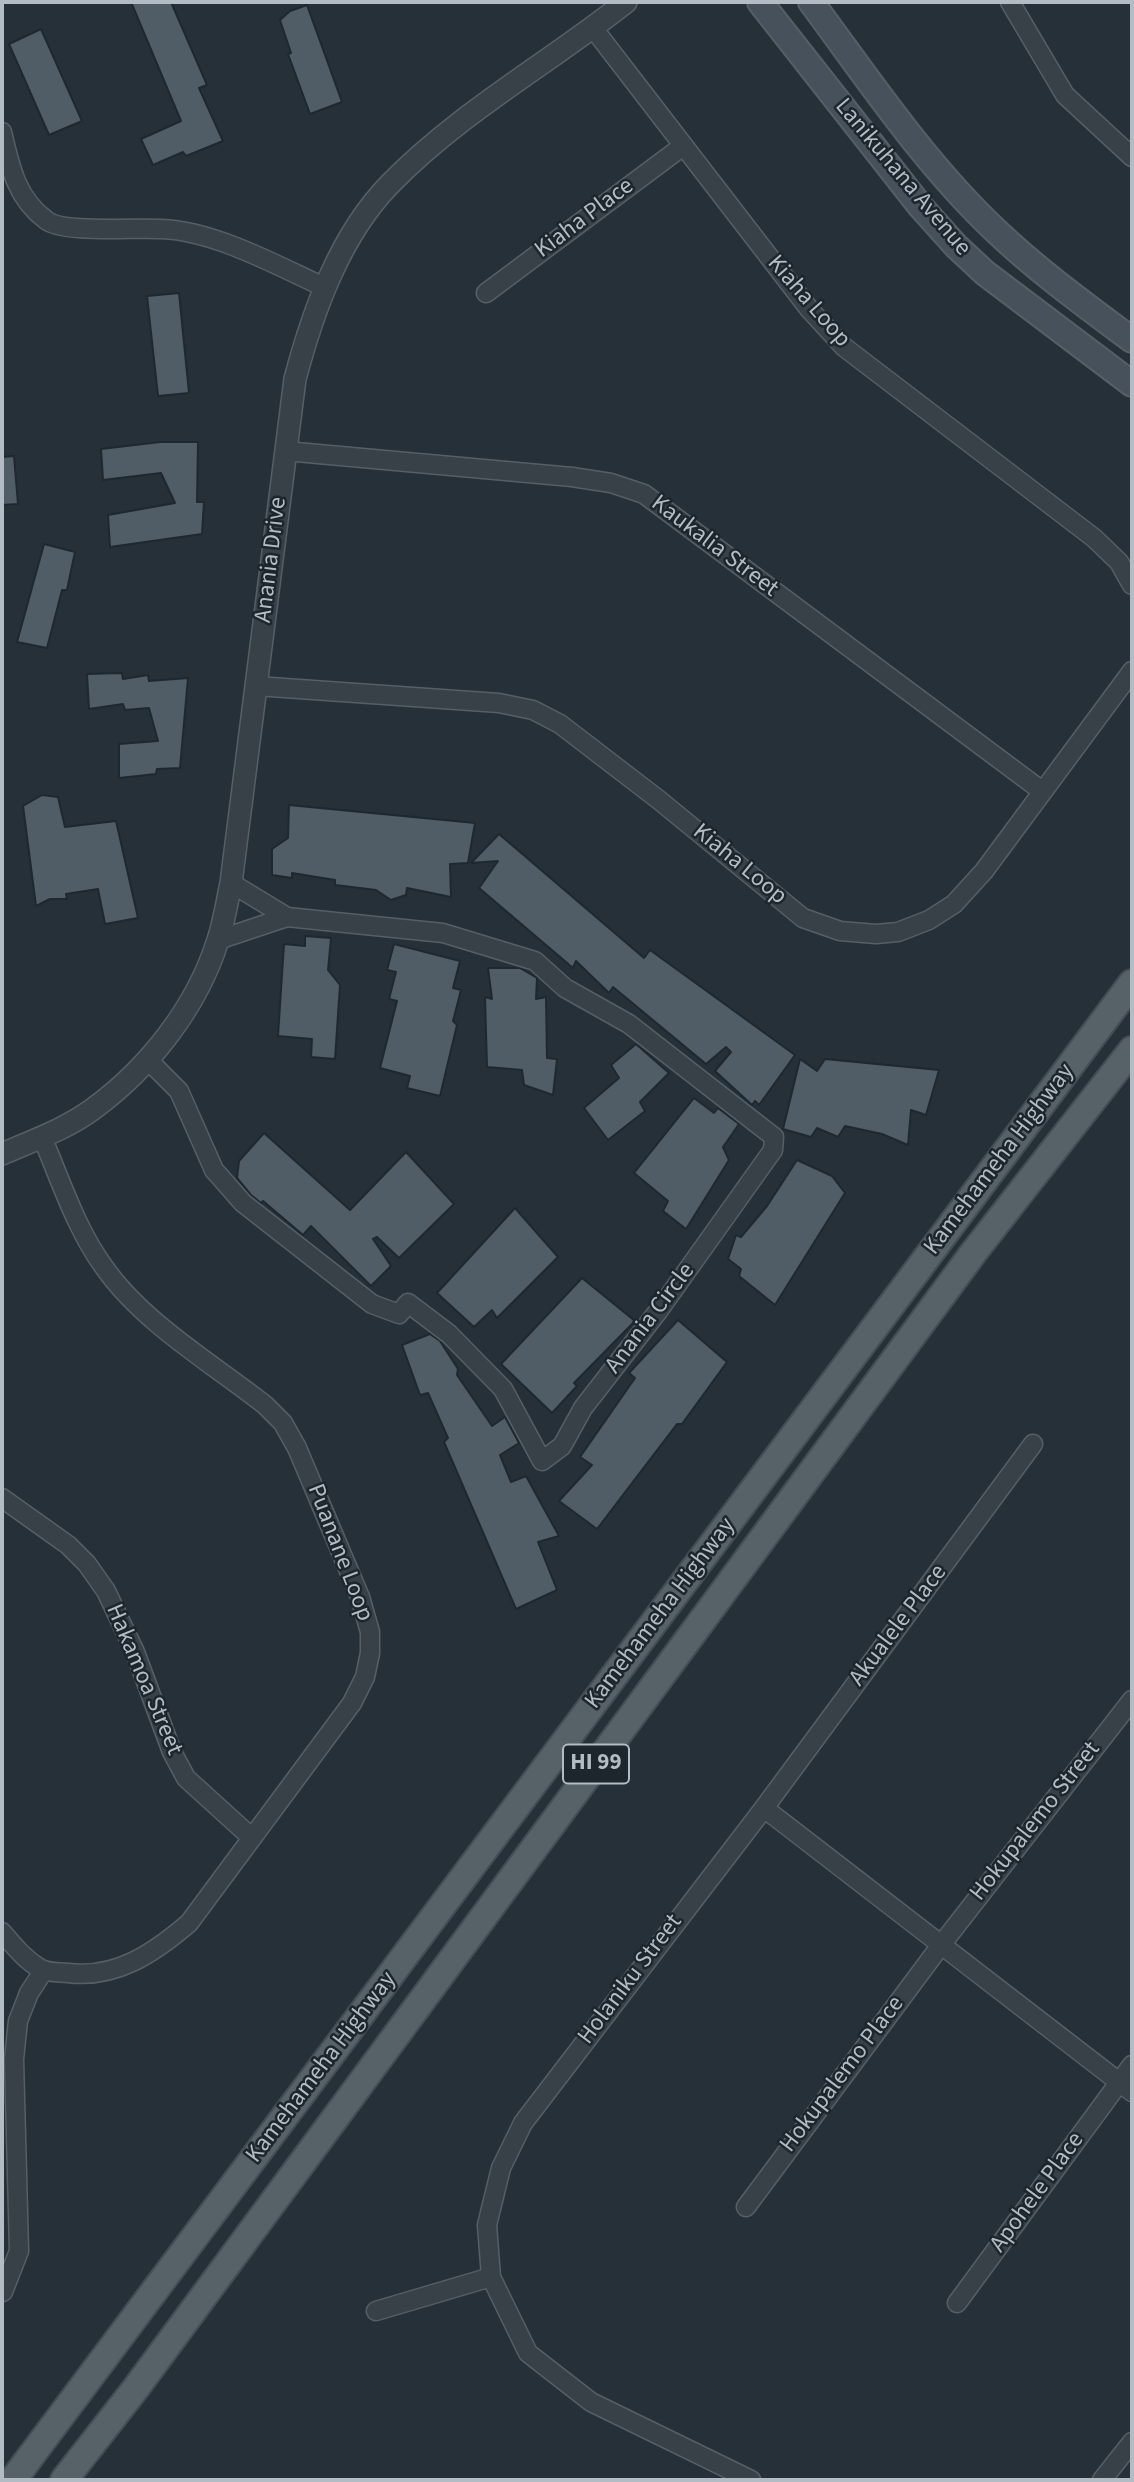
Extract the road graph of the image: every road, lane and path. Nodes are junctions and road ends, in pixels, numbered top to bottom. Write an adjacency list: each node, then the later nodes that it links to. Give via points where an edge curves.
1 (626, 2): 5 (street, Anania Drive)
2 (760, 2): 12 (main road, Lanikuhana Avenue, via 956,246)
3 (811, 2): 11 (main road, Lanikuhana Avenue, via 903,127 992,228 1062,289)
4 (1010, 2): 8 (street, via 1065,95)
5 (593, 28): 7 (street, Kiaha Loop); 9 (street, Anania Drive, via 461,123 389,185 356,229)
6 (2, 132): 9 (street, via 14,184 47,222 165,229 235,246)
7 (683, 146): 10 (street, Kiaha Place); 14 (street, Kiaha Loop, via 844,347 1094,538 1119,562)
8 (1132, 157)
9 (327, 288): 13 (street, Anania Drive, via 299,366)
10 (486, 293)
11 (1132, 340)
12 (1132, 384)
13 (285, 451): 16 (street, Anania Drive); 17 (street, Kaukalia Street, via 572,477 644,494)
14 (1132, 585)
15 (1132, 671): 17 (street, Kiaha Loop)
16 (256, 686): 17 (street, Kiaha Loop, via 499,703 533,710 560,724 660,800 803,918 840,931 898,932 954,904); 18 (street, Anania Drive)
17 (1042, 791)
18 (231, 883): 19 (street, Anania Circle); 20 (street, Anania Drive)
19 (287, 917): 20 (street, Anania Circle); 23 (street, Anania Circle, via 443,933 535,961 565,988 629,1024 774,1137 764,1167 583,1408 562,1446 542,1461 503,1389 449,1334 408,1303 398,1314 372,1304 243,1203 214,1170 179,1091)
20 (218, 940): 23 (street, Anania Drive, via 194,997)
21 (1132, 983): 42 (main road, Kamehameha Highway / HI 99)
22 (1132, 1049): 43 (main road, Kamehameha Highway / HI 99, via 974,1252)
23 (148, 1060): 24 (street, Anania Drive, via 92,1110)
24 (43, 1137): 25 (street, Anania Drive); 30 (street, Puanane Loop, via 80,1226 121,1290 283,1423 360,1597 370,1632 365,1677 352,1703)
25 (2, 1154)
26 (1033, 1444): 29 (street, Akualele Place)
27 (2, 1498): 30 (street, Hakamoa Street, via 87,1564 106,1591 135,1652 186,1778)
28 (1132, 1700): 32 (street, Hokupalemo Street)
29 (764, 1808): 32 (street); 37 (street, Holaniku Street, via 523,2123 501,2168 487,2225)
30 (252, 1838): 33 (street, Puanane Loop, via 189,1923 161,1947 118,1968 87,1976)
31 (2, 1932): 33 (street, Puanane Loop, via 22,1956)
32 (941, 1945): 35 (street); 36 (street, Hokupalemo Place)
33 (44, 1970): 38 (street, via 18,2021 14,2059 19,2251)
34 (1132, 2066): 35 (street, Apohele Place)
35 (1125, 2088): 39 (street, Apohele Place)
36 (746, 2207)
37 (491, 2277): 40 (street); 44 (street, Holaniku Street, via 528,2353 568,2386)
38 (3, 2292)
39 (957, 2303)
40 (376, 2311)
41 (1132, 2442): 45 (street)
42 (19, 2473)
43 (68, 2477)
44 (751, 2480)
45 (1102, 2480)

